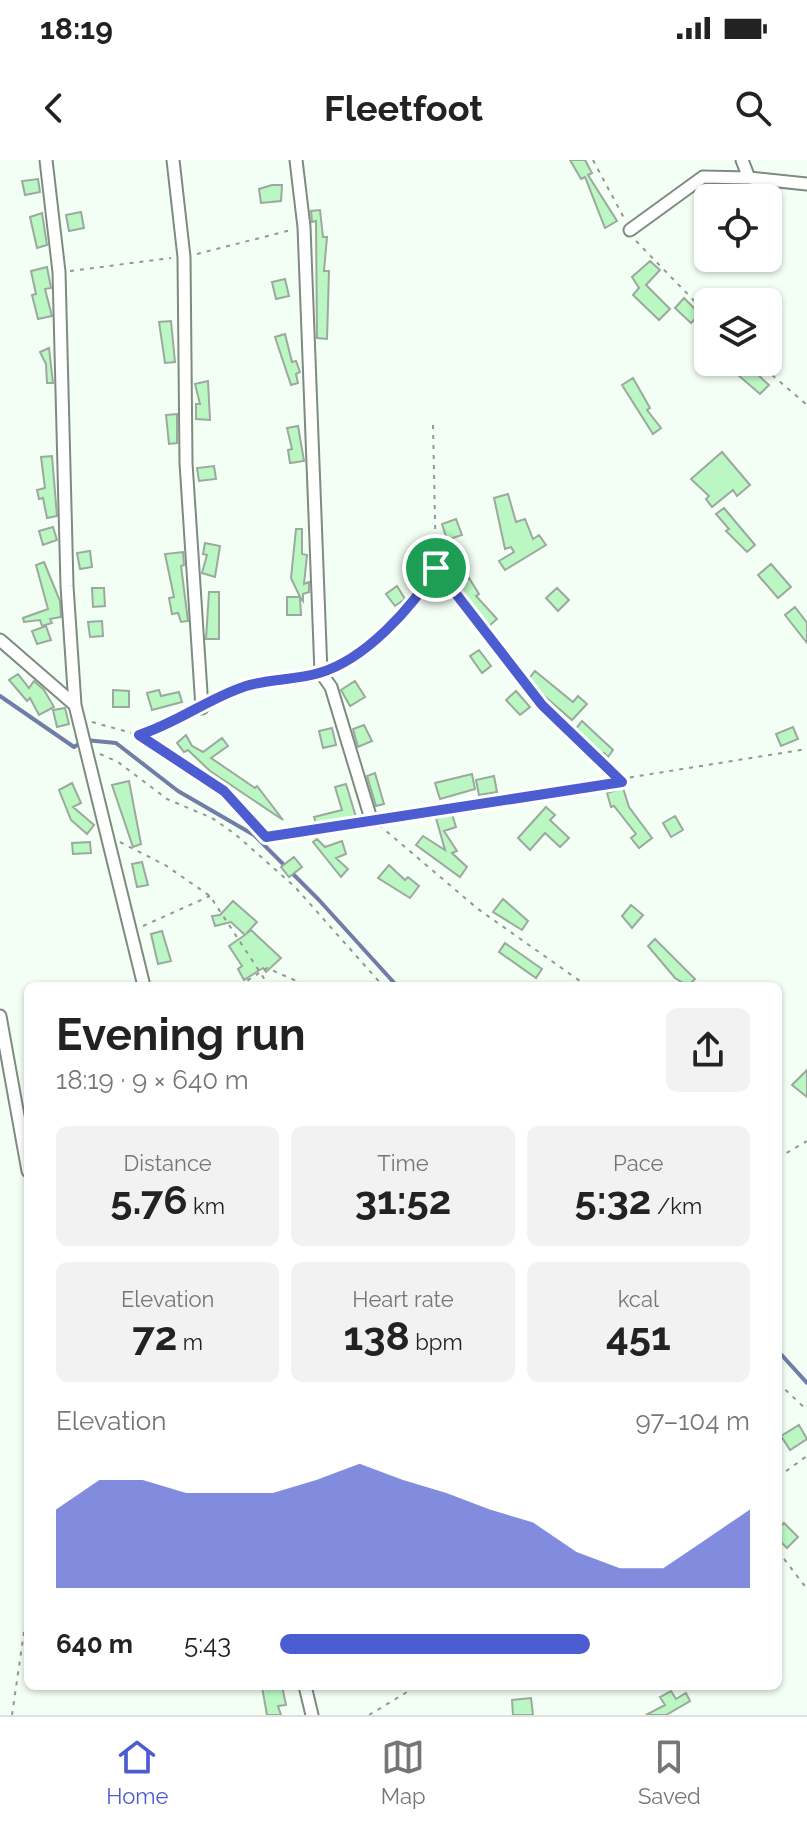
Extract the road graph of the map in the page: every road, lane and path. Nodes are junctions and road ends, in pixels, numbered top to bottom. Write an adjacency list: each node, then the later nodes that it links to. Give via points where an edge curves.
1 (46, 160): 16 (street, via 59,272)
2 (173, 160): 17 (street, via 184,257 186,463)
3 (296, 160): 15 (street, via 304,227)
4 (593, 160): 8 (path)
5 (742, 160): 6 (street)
6 (749, 178): 7 (street); 8 (street, via 703,177)
7 (807, 184)
8 (630, 230): 9 (path)
9 (694, 301)
10 (773, 376): 11 (path)
11 (807, 405)
12 (433, 425): 13 (path)
13 (436, 568): 15 (path, via 418,599 383,632); 22 (path, via 542,705)
14 (0, 640): 16 (street)
15 (321, 673): 17 (path, via 246,686); 23 (street, via 331,687)
16 (75, 705): 18 (street)
17 (202, 708): 19 (path)
18 (80, 718): 19 (path); 20 (street)
19 (139, 735): 23 (path, via 224,791 266,837)
20 (87, 748): 24 (street); 32 (path, via 235,834 295,887)
21 (807, 749): 22 (path)
22 (622, 782): 23 (path)
23 (371, 819): 33 (path, via 478,909)
24 (108, 836): 25 (path); 26 (street)
25 (210, 896): 26 (path); 27 (path)
26 (131, 931): 28 (street)
27 (262, 972): 29 (path); 30 (path); 31 (path, via 267,968)
28 (143, 982)
29 (246, 982)
30 (267, 982)
31 (299, 982)
32 (379, 982)
33 (581, 982)
34 (0, 1016): 36 (street)
35 (807, 1141): 37 (path)
36 (24, 1146)
37 (782, 1156)
38 (782, 1387): 39 (path)
39 (807, 1410)
40 (807, 1456): 41 (path)
41 (782, 1474)
42 (782, 1556): 43 (path)
43 (807, 1589)
44 (24, 1632): 47 (path)
45 (306, 1690): 48 (street)
46 (410, 1690): 49 (path)
47 (12, 1715)
48 (312, 1715)
49 (369, 1715)

